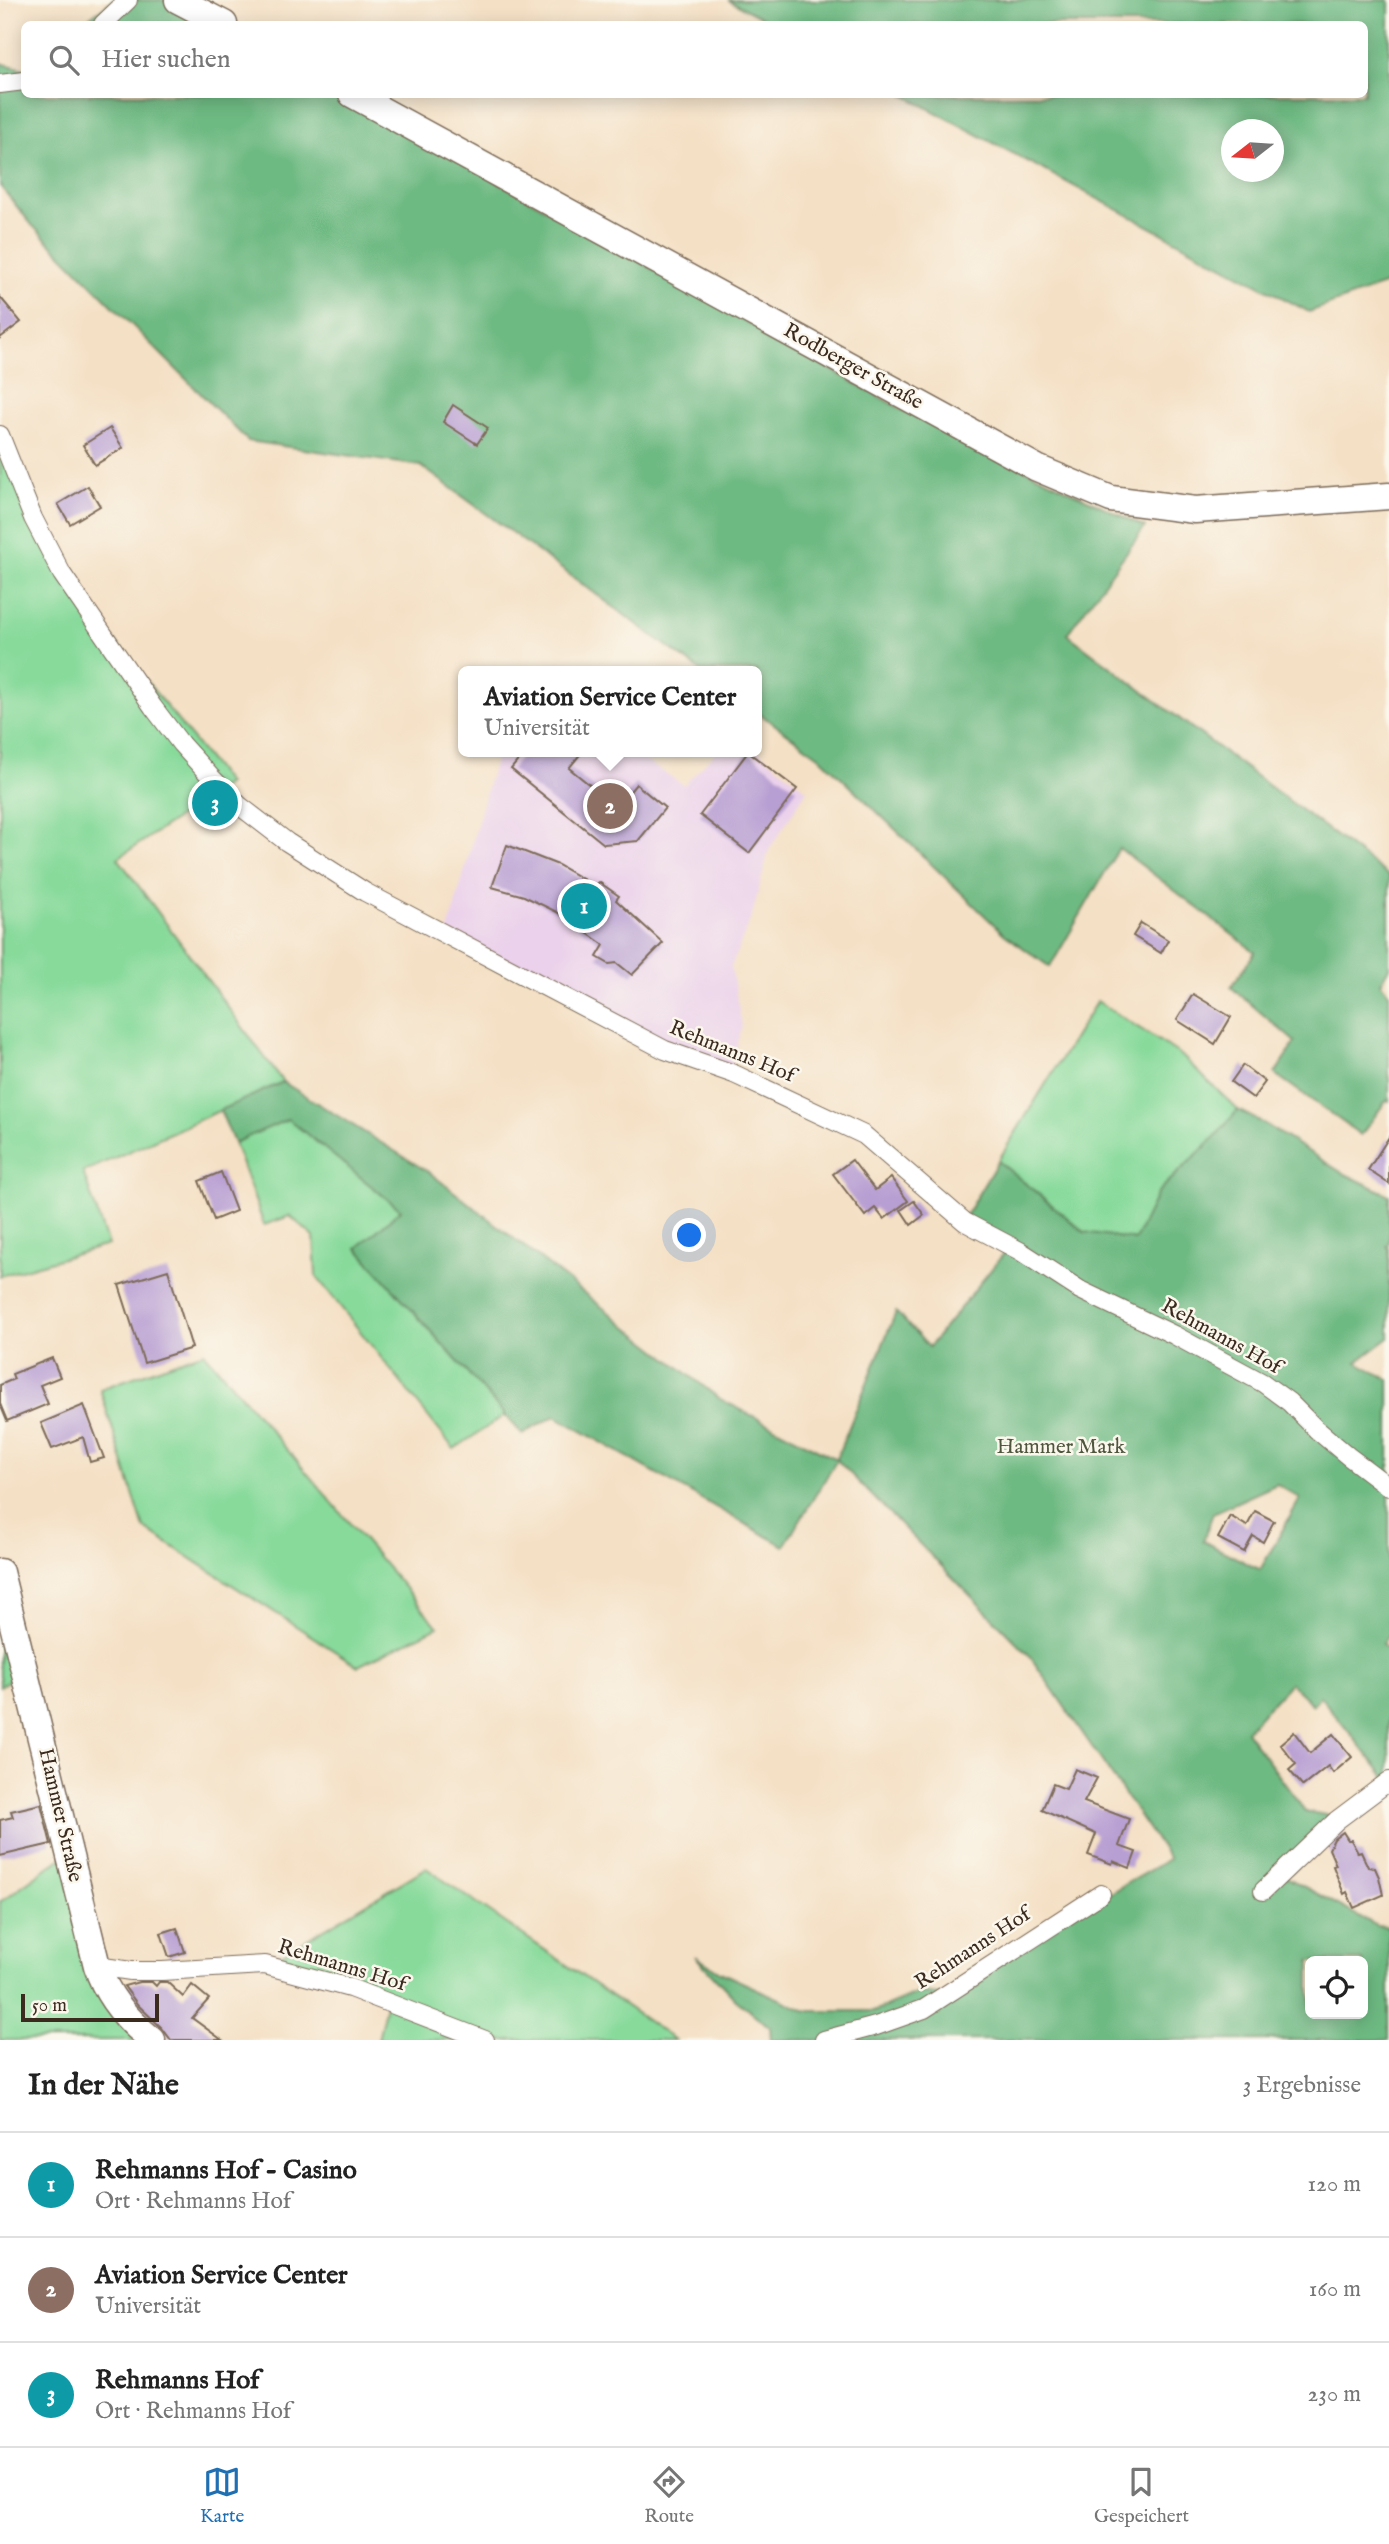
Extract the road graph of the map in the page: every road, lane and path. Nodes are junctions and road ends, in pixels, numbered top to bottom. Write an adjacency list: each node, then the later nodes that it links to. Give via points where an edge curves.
1 (128, 0): 3 (street)
2 (178, 0): 4 (street)
3 (106, 21)
4 (218, 21)
5 (21, 81): 6 (street)
6 (0, 84)
7 (359, 98): 9 (street, Rodberger Straße, via 1037,468 1111,499 1195,510)
8 (0, 435): 10 (street, Rehmanns Hof, via 46,546 153,707 210,776 287,842 389,905 665,1050 734,1074 863,1135 965,1222 1080,1290 1263,1383)
9 (1389, 496)
10 (1389, 1487)
11 (0, 1572): 15 (street, Hammer Straße)
12 (1389, 1781): 13 (street, via 1338,1820)
13 (1263, 1891)
14 (1101, 1894): 18 (street, Rehmanns Hof, via 924,2009)
15 (97, 1966): 16 (street, Hammer Straße, via 120,2010); 17 (street, Rehmanns Hof, via 162,1971 265,1965 350,1988)
16 (152, 2040)
17 (485, 2040)
18 (824, 2040)

